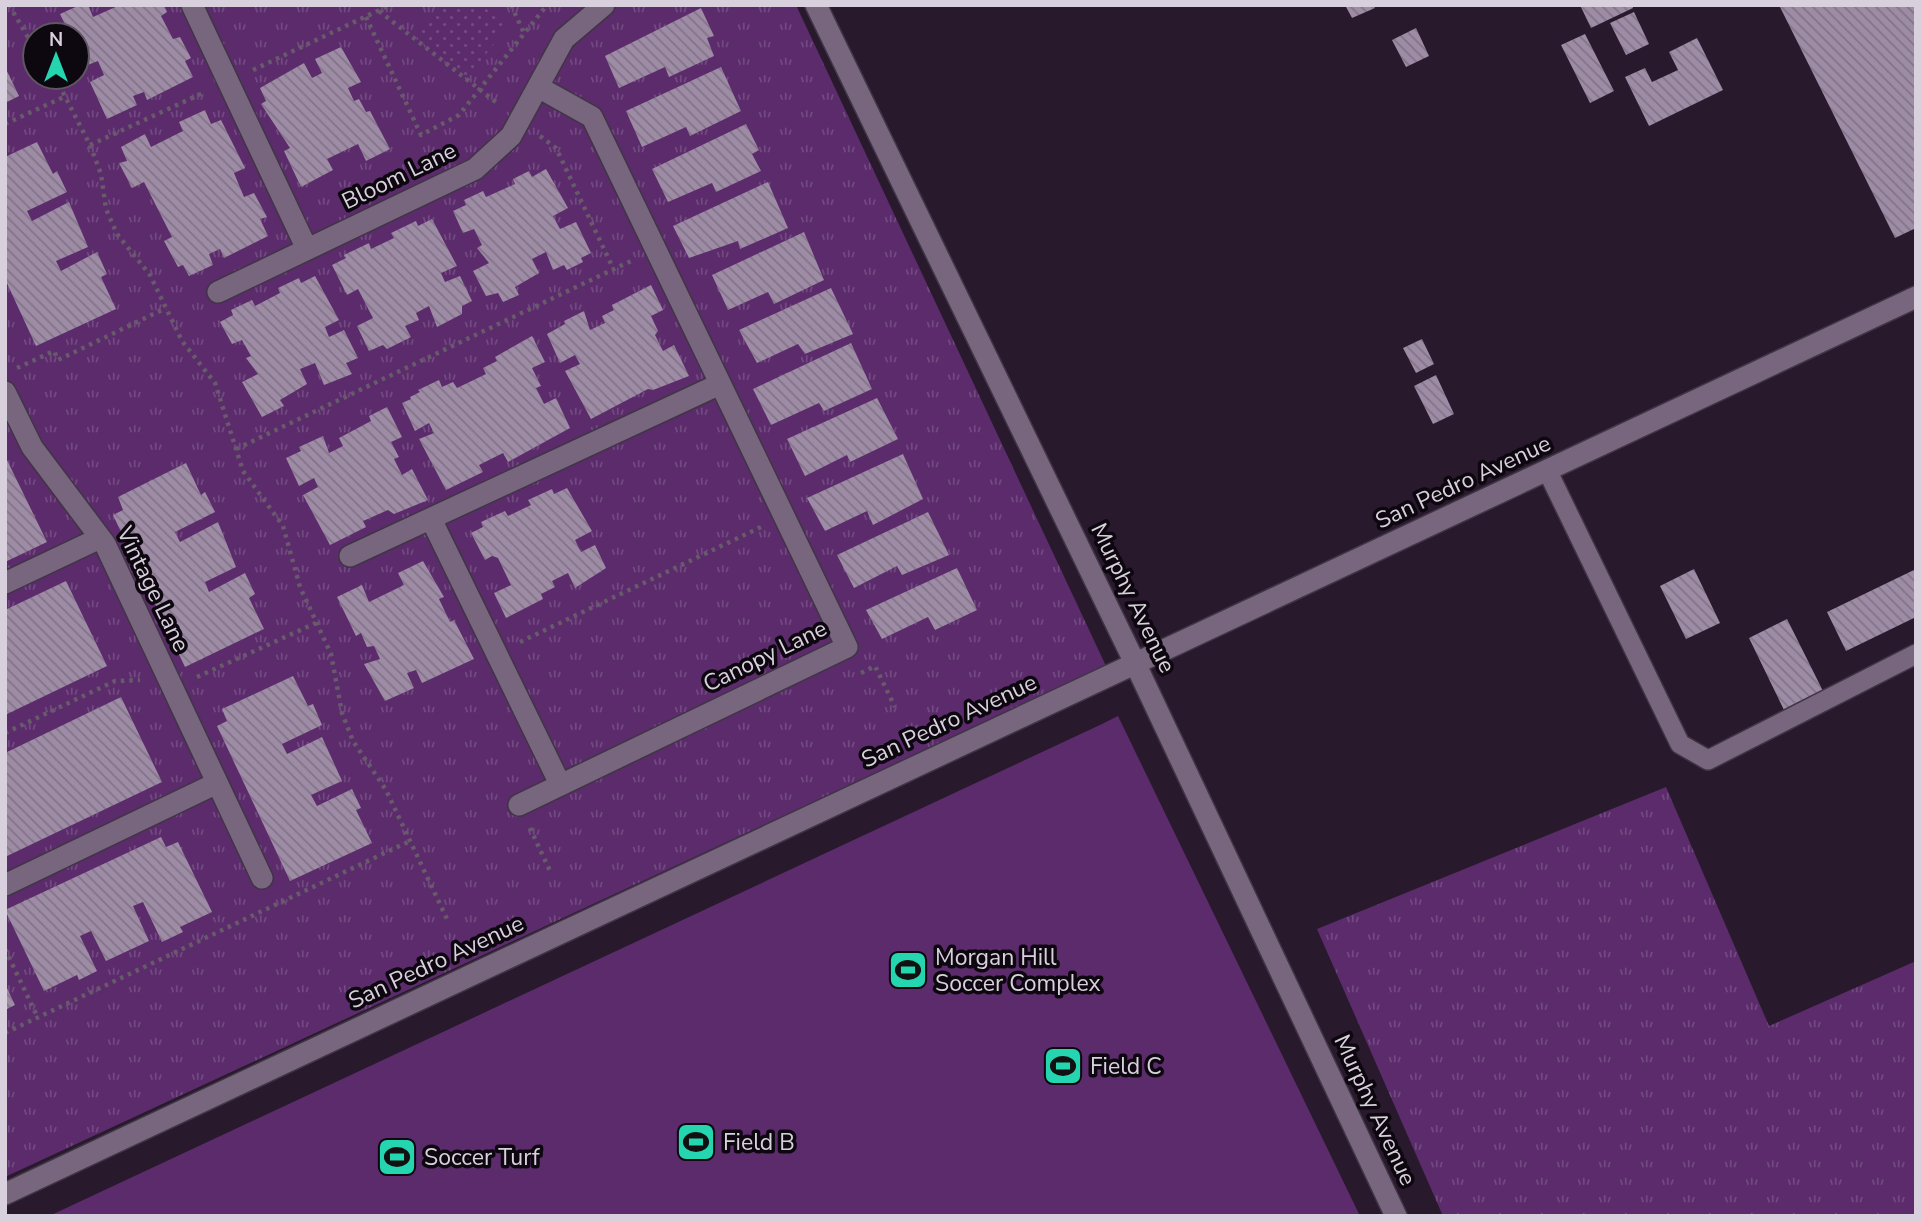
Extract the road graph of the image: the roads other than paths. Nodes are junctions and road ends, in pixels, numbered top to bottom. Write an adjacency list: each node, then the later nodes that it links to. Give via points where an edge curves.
1 (192, 5): 5 (street)
2 (604, 5): 4 (street, Bloom Lane, via 564,40)
3 (816, 5): 16 (street, Murphy Avenue)
4 (540, 88): 5 (street, Bloom Lane, via 511,136 475,169); 8 (street, Canopy Lane, via 592,117)
5 (307, 250): 6 (street, Bloom Lane)
6 (218, 292)
7 (1916, 297): 10 (street, San Pedro Avenue)
8 (720, 384): 11 (street); 18 (street, Canopy Lane, via 847,647)
9 (5, 392): 12 (street, Vintage Lane, via 32,447)
10 (1548, 472): 15 (lane, via 1680,744 1708,760); 16 (street, San Pedro Avenue)
11 (431, 519): 13 (street); 18 (street)
12 (100, 538): 14 (street); 17 (street, Vintage Lane)
13 (350, 556)
14 (5, 583)
15 (1916, 654)
16 (1135, 663): 22 (street, San Pedro Avenue); 23 (street, Murphy Avenue)
17 (217, 783): 20 (street, Vintage Lane); 21 (street)
18 (560, 784): 19 (street, Canopy Lane)
19 (519, 805)
20 (262, 878)
21 (5, 885)
22 (5, 1194)
23 (1396, 1216)

